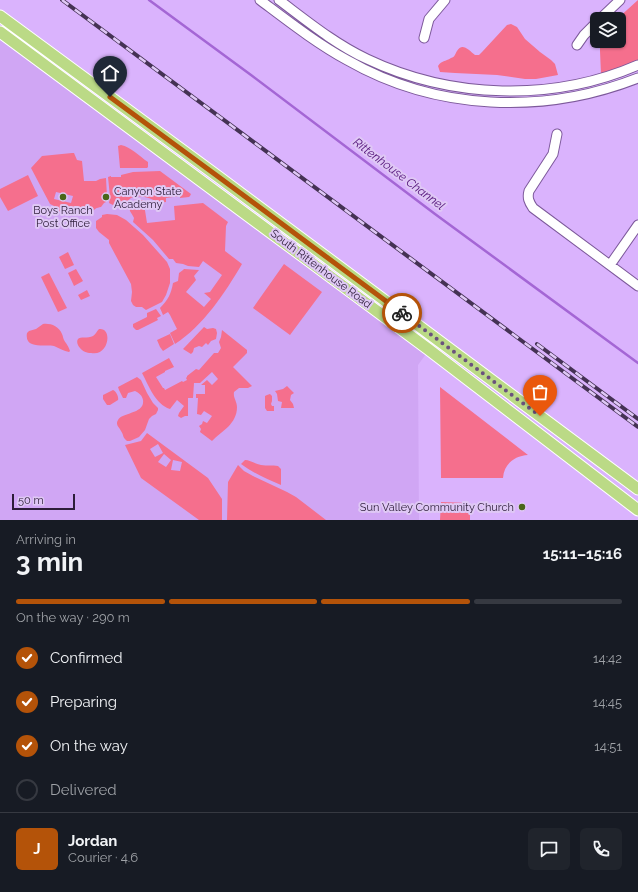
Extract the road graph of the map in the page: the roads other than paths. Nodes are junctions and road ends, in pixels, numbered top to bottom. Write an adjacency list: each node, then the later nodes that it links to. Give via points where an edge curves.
1 (260, 0): 12 (street, via 324,47 372,73 427,93 456,99 509,103 540,102 594,93)
2 (279, 0): 11 (street, via 315,27 367,59 444,85 498,91 548,89 592,81)
3 (444, 0): 9 (street, via 429,18)
4 (620, 0): 5 (street)
5 (607, 12)
6 (0, 16): 14 (main road, South Rittenhouse Road)
7 (590, 29): 10 (street)
8 (0, 32): 16 (main road, South Rittenhouse Road)
9 (424, 38)
10 (577, 45)
11 (638, 65)
12 (638, 78)
13 (557, 134): 17 (street, via 553,154 529,191 528,200 533,208)
14 (277, 220): 16 (main road); 19 (main road, South Rittenhouse Road)
15 (638, 225): 17 (street)
16 (269, 230): 20 (main road, South Rittenhouse Road)
17 (610, 265): 18 (street)
18 (638, 286)
19 (638, 490)
20 (638, 510)

